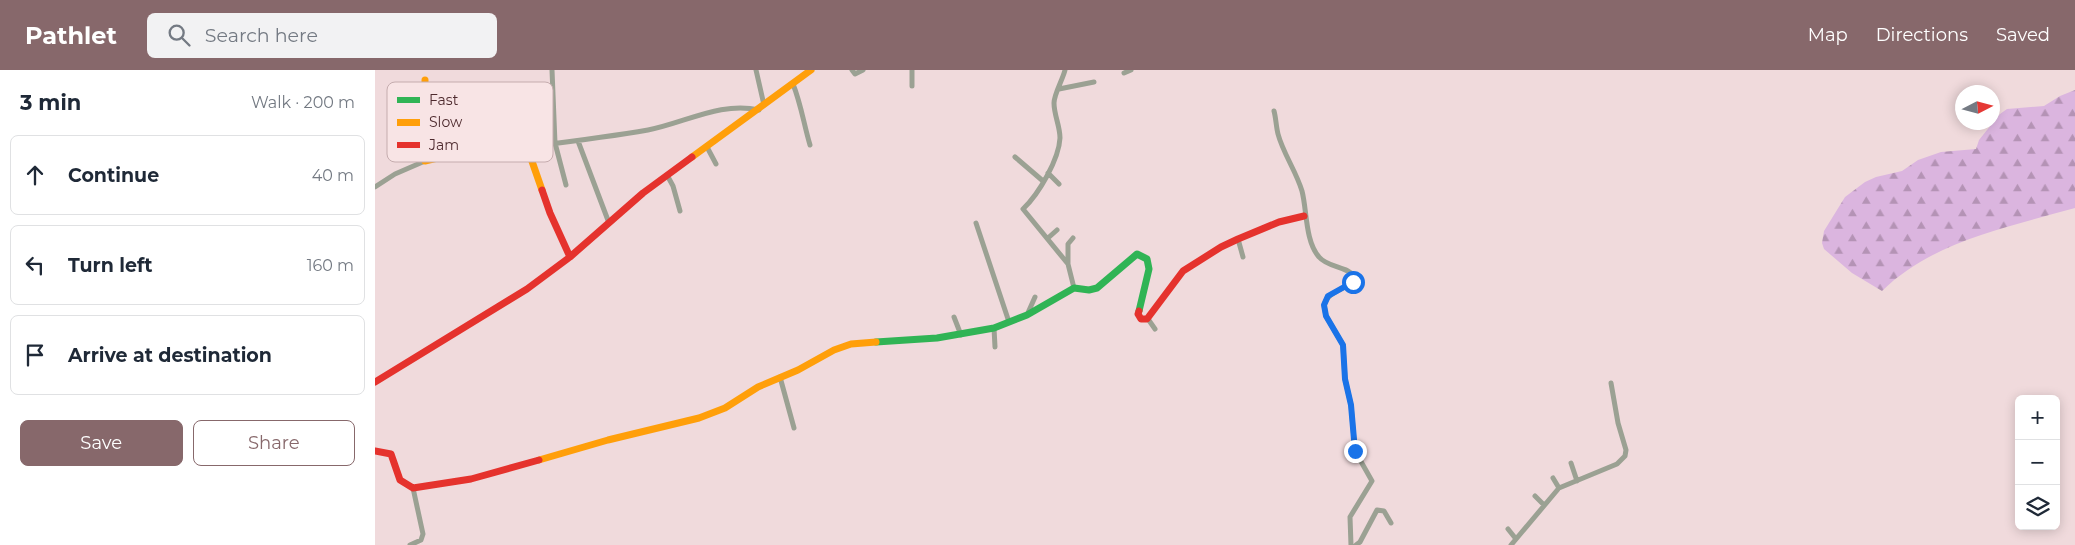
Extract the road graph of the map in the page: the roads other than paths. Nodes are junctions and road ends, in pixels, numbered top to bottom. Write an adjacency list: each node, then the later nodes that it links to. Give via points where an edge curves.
1 (756, 70): 14 (street)
2 (811, 70): 10 (street)
3 (852, 70): 4 (street, via 855,74)
4 (863, 70)
5 (912, 70): 11 (street)
6 (1065, 70): 12 (street)
7 (1131, 70): 8 (street)
8 (1124, 73)
9 (1094, 82): 12 (street)
10 (793, 84): 14 (street); 18 (street)
11 (912, 86)
12 (1059, 88): 24 (street, via 1054,103 1059,149)
13 (553, 94): 17 (street)
14 (762, 108): 16 (street, via 729,107 673,125); 19 (street)
15 (1274, 111): 31 (street, via 1278,134 1302,191)
16 (578, 141): 17 (street); 32 (street)
17 (555, 143): 28 (street)
18 (810, 145)
19 (707, 147): 23 (street); 25 (street)
20 (1015, 157): 26 (street)
21 (423, 162): 29 (street)
22 (532, 162): 38 (street)
23 (716, 164)
24 (1048, 173): 26 (street); 27 (street)
25 (667, 175): 30 (street); 32 (street)
26 (1043, 181): 35 (street, via 1023,209)
27 (1059, 184)
28 (566, 185)
29 (375, 187)
30 (679, 212)
31 (1304, 216): 37 (street, via 1279,222); 67 (street, via 1319,258 1355,276 1353,282 1328,296 1324,305 1326,316 1343,345 1355,451 1372,481 1350,517)
32 (609, 223): 38 (street)
33 (975, 223): 46 (street)
34 (1057, 230): 35 (street)
35 (1048, 238): 40 (street)
36 (1073, 238): 40 (street, via 1068,244)
37 (1238, 239): 39 (street); 45 (street, via 1183,271)
38 (570, 257): 52 (street, via 499,306)
39 (1243, 257)
40 (1068, 264): 41 (street)
41 (1075, 288): 43 (street); 45 (street, via 1097,288 1134,255 1142,255 1147,259 1149,269 1138,314 1141,319)
42 (1035, 297): 43 (street)
43 (1027, 315): 46 (street)
44 (955, 317): 49 (street)
45 (1148, 318): 48 (street)
46 (1009, 322): 47 (street)
47 (994, 328): 49 (street); 50 (street)
48 (1155, 329)
49 (961, 335): 51 (street, via 851,344)
50 (995, 347)
51 (780, 377): 54 (street); 59 (street, via 725,408 699,418 471,479)
52 (375, 382)
53 (1611, 383): 58 (street, via 1625,456 1617,464)
54 (794, 428)
55 (375, 452): 59 (street, via 391,454 400,480)
56 (1571, 464): 58 (street)
57 (1553, 478): 60 (street)
58 (1577, 481): 60 (street)
59 (413, 488): 66 (street, via 423,534 421,540)
60 (1559, 488): 62 (street)
61 (1535, 496): 62 (street)
62 (1544, 505): 65 (street)
63 (1391, 522): 68 (street, via 1384,510 1377,510)
64 (1508, 529): 65 (street)
65 (1516, 539): 69 (street)
66 (410, 545)
67 (1351, 545)
68 (1356, 545)
69 (1511, 545)

